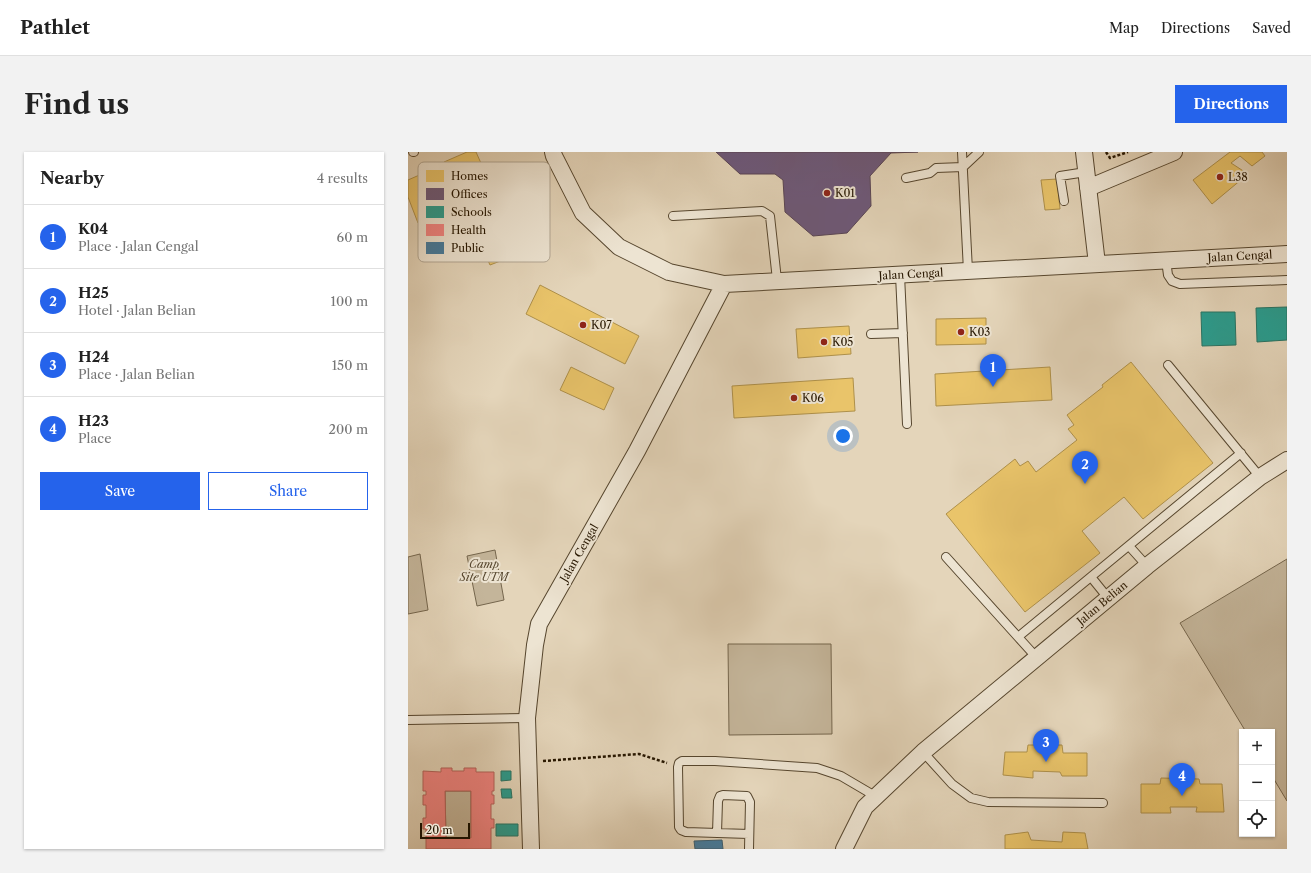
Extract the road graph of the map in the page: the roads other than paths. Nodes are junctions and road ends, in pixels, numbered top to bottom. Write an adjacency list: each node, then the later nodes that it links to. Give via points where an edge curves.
1 (553, 152): 19 (street, Jalan Cengal, via 583,213 619,247 669,272)
2 (962, 152): 6 (lane)
3 (979, 152): 6 (lane)
4 (1084, 152): 7 (street)
5 (1174, 152): 9 (street)
6 (963, 167): 8 (lane, via 936,168 930,173); 15 (lane)
7 (1086, 172): 9 (street); 10 (lane, via 1060,176)
8 (906, 178)
9 (1088, 188): 14 (street)
10 (1064, 201)
11 (673, 216): 17 (lane, via 762,212 770,216)
12 (1287, 254): 13 (street, Jalan Cengal)
13 (1166, 260): 14 (street, Jalan Cengal); 18 (lane, via 1168,275 1172,282 1180,284)
14 (1097, 264): 15 (street, Jalan Cengal)
15 (968, 271): 16 (street, Jalan Cengal)
16 (900, 275): 17 (street, Jalan Cengal); 20 (lane)
17 (777, 280): 19 (street, Jalan Cengal)
18 (1287, 280)
19 (724, 284): 34 (street, Jalan Cengal, via 637,451 539,624)
20 (903, 333): 21 (lane); 23 (lane)
21 (871, 334)
22 (1168, 365): 24 (lane)
23 (907, 424)
24 (1241, 454): 26 (lane); 27 (lane)
25 (1287, 460): 26 (street, Jalan Belian)
26 (1260, 477): 29 (street, Jalan Belian)
27 (1129, 546): 29 (lane); 30 (lane)
28 (946, 557): 32 (lane)
29 (1147, 566): 31 (street, Jalan Belian)
30 (1091, 577): 31 (lane); 32 (lane)
31 (1108, 598): 33 (street, Jalan Belian)
32 (1018, 637): 33 (lane)
33 (1037, 658): 36 (street, Jalan Belian)
34 (528, 718): 35 (lane); 41 (street, Jalan Cengal)
35 (408, 720)
36 (923, 752): 37 (street, Jalan Belian); 38 (lane, via 952,784 971,798 988,802)
37 (875, 796): 39 (lane, via 841,776 817,768 682,761 678,767 679,827 686,832); 43 (street, Jalan Belian, via 865,807)
38 (1103, 802)
39 (717, 833): 40 (lane); 40 (lane, via 719,798 723,795 749,798)
40 (749, 834): 42 (lane)
41 (531, 849)
42 (748, 849)
43 (844, 849)

